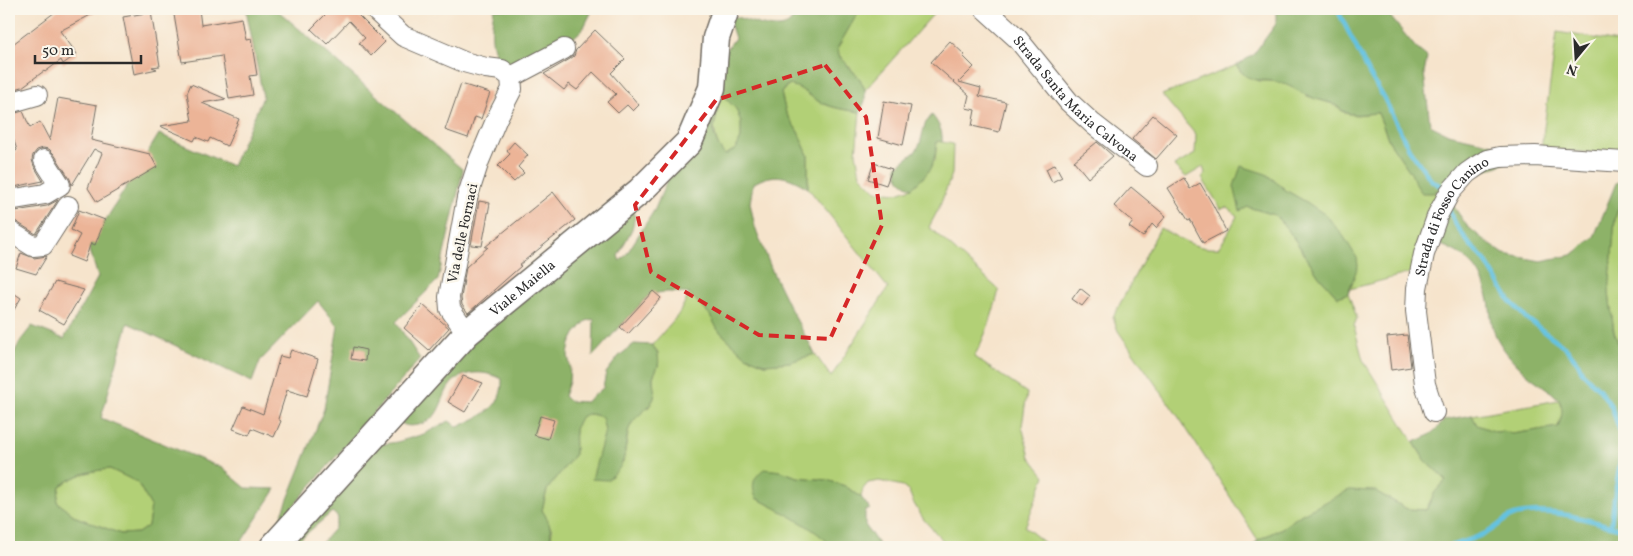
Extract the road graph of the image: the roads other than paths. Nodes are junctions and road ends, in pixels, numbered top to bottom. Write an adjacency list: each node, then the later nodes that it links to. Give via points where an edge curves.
1 (374, 9): 5 (street, via 403,36 464,62 502,70)
2 (726, 9): 14 (main road, Viale Maiella, via 716,38 712,88 689,142 640,191)
3 (985, 9): 10 (street, Strada Santa Maria Calvona, via 1017,38 1069,102)
4 (564, 48): 5 (street)
5 (511, 77): 14 (street, Via delle Fornaci, via 512,89 479,161 467,198 449,297 450,309)
6 (37, 94): 7 (street)
7 (9, 103)
8 (44, 160): 11 (street, via 60,185 45,194)
9 (1624, 162): 15 (street, Strada di Fosso Canino, via 1500,157 1477,166 1450,192 1438,214 1424,254 1417,288 1416,311 1425,384)
10 (1146, 166)
11 (9, 200)
12 (68, 206): 13 (street, via 43,245 33,246)
13 (9, 232)
14 (466, 333): 16 (main road, Viale Maiella)
15 (1434, 412)
16 (273, 547)

